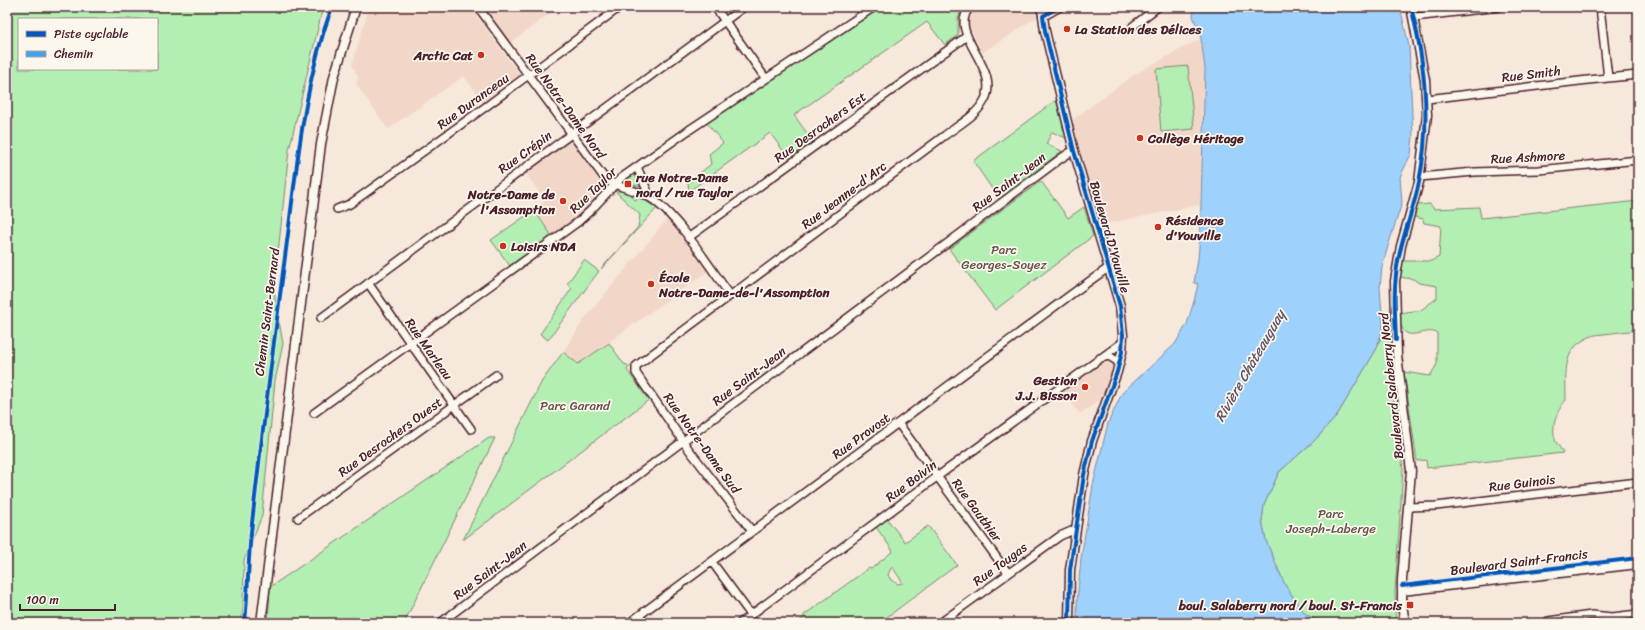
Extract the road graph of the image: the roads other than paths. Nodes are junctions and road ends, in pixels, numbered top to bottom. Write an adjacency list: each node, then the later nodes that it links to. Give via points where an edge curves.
1 (356, 7): 61 (street, via 334,77 321,144)
2 (478, 7): 19 (street, Rue Notre-Dame Nord)
3 (620, 7): 19 (street, Rue Duranceau)
4 (715, 7): 16 (street)
5 (744, 7): 16 (street, Rue Crépin)
6 (874, 7): 22 (street, Rue Taylor)
7 (970, 7): 18 (street, Rue Jeanne-d'Arc, via 964,20)
8 (1040, 7): 14 (street)
9 (1058, 7): 14 (street)
10 (1158, 7): 17 (street)
11 (1412, 7): 15 (street, Boulevard Salaberry Nord)
12 (1499, 7): 15 (street)
13 (1600, 7): 21 (street)
14 (1043, 16): 25 (street, Boulevard D'Youville, via 1050,56)
15 (1414, 18): 23 (street, Boulevard Salaberry Nord)
16 (725, 21): 22 (street); 24 (street, Rue Crépin)
17 (1133, 26)
18 (967, 36): 32 (street, Rue Desrochers Est); 35 (street, Rue Jeanne-d'Arc, via 989,84 986,97 978,109)
19 (528, 75): 24 (street, Rue Notre-Dame Nord); 31 (street, Rue Duranceau, via 350,204)
20 (1638, 75): 21 (street, Rue Smith)
21 (1608, 78): 23 (street, Rue Smith)
22 (766, 79): 27 (street, Rue Taylor)
23 (1427, 99): 28 (street, Boulevard Salaberry Nord)
24 (571, 134): 29 (street, Rue Notre-Dame Nord, via 606,180); 34 (street, Rue Crépin)
25 (1074, 152): 33 (street, Boulevard D'Youville); 47 (street, Rue Saint-Jean, via 1060,159)
26 (1638, 160): 28 (street, Rue Ashmore, via 1539,170)
27 (637, 166): 29 (street, Rue Taylor); 30 (street, Rue Notre-Dame Nord)
28 (1420, 177): 50 (street, Boulevard Salaberry Nord, via 1400,252 1395,290 1397,360 1411,471)
29 (616, 184): 30 (street, Rue Notre-Dame Nord); 38 (street, Rue Taylor, via 578,222)
30 (650, 198): 32 (street, Rue Notre-Dame Nord, via 666,211)
31 (336, 209)
32 (688, 238): 35 (street, Rue Notre-Dame Nord)
33 (1108, 268): 37 (street, Boulevard D'Youville, via 1120,306); 45 (street, Rue Provost)
34 (368, 283): 36 (street, Rue Crépin); 38 (street, Rue Marleau)
35 (730, 295): 41 (street, Rue Jeanne-d'Arc, via 640,361)
36 (321, 318)
37 (1123, 342): 39 (street, Rue Boivin); 40 (street, Boulevard D'Youville)
38 (411, 343): 43 (street, Rue Marleau); 44 (street, Rue Taylor)
39 (1098, 359): 40 (street, via 1109,356); 48 (street, Rue Boivin)
40 (1120, 363): 52 (street, Boulevard D'Youville, via 1092,441)
41 (635, 368): 47 (street, Rue Notre-Dame Sud)
42 (496, 375): 43 (street, Rue Desrochers Ouest)
43 (454, 405): 46 (street, Rue Marleau); 51 (street, Rue Desrochers Ouest)
44 (314, 413)
45 (898, 423): 48 (street, Rue Gauthier); 53 (street, Rue Provost)
46 (471, 429)
47 (684, 441): 53 (street, Rue Notre-Dame Sud); 62 (street, Rue Saint-Jean)
48 (937, 476): 56 (street, Rue Gauthier); 59 (street, Rue Boivin)
49 (1638, 482): 50 (street, Rue Guinois)
50 (1409, 507): 57 (street, Boulevard Salaberry Nord)
51 (298, 518)
52 (1076, 529): 56 (street, Rue Tougas, via 1060,536); 66 (street, Boulevard D'Youville, via 1070,581)
53 (752, 531): 54 (street, Rue Provost)
54 (712, 562): 59 (street); 63 (street, Rue Provost)
55 (1638, 564): 57 (street, Boulevard Saint-Francis)
56 (1008, 573): 65 (street, Rue Tougas)
57 (1402, 591): 67 (street, Boulevard Salaberry Nord)
58 (1638, 614): 60 (street, via 1612,617 1592,615)
59 (751, 615): 64 (street, Rue Boivin)
60 (1560, 621): 68 (street)
61 (261, 623)
62 (440, 623)
63 (629, 623)
64 (740, 623)
65 (940, 623)
66 (1069, 623)
67 (1405, 623)
68 (1546, 623)

